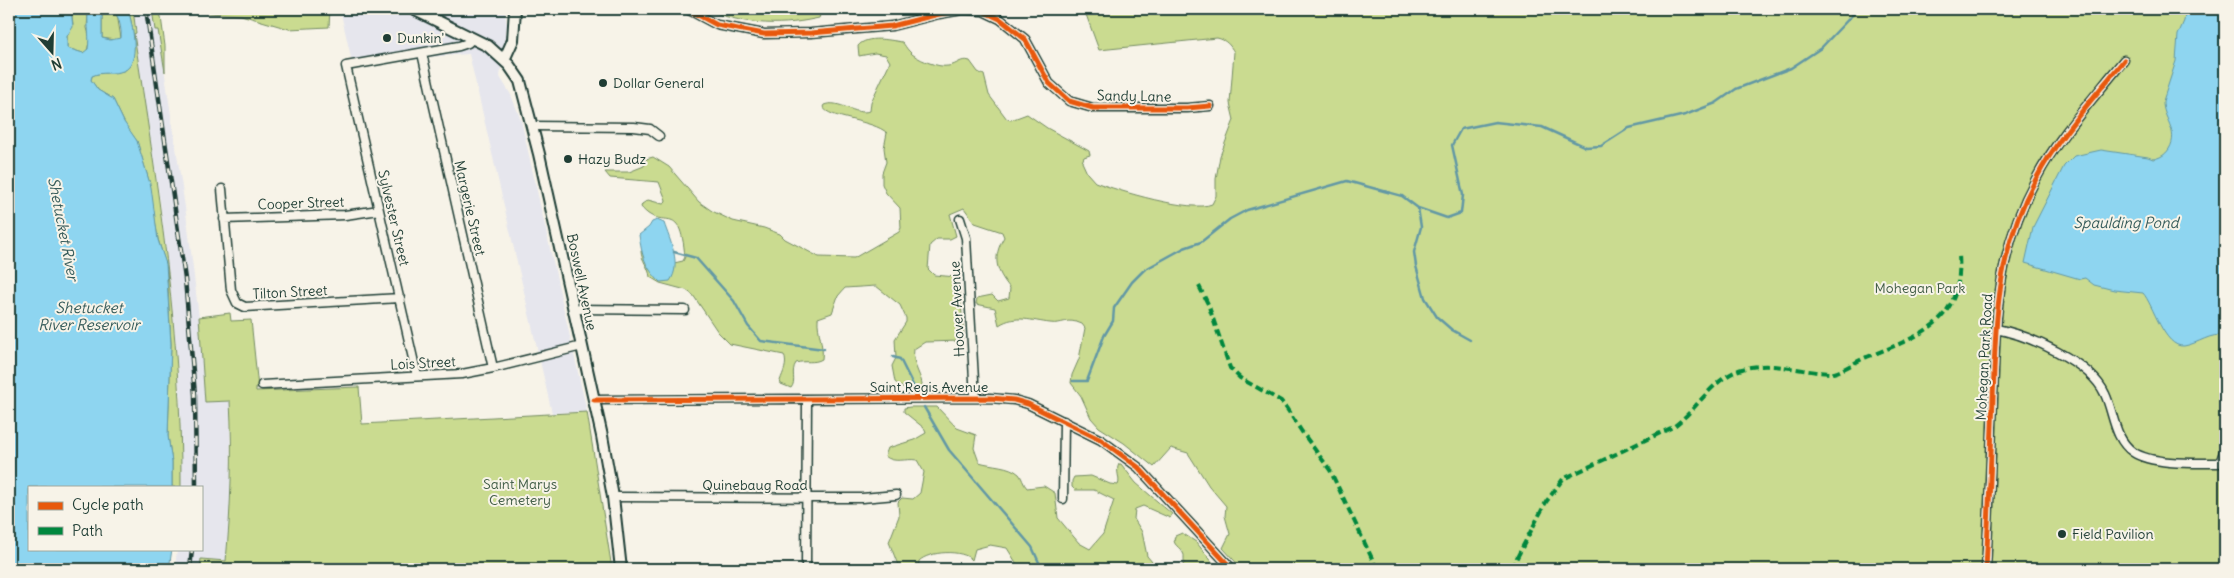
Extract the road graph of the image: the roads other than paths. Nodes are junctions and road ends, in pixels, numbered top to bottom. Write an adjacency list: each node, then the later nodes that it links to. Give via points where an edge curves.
1 (413, 9): 4 (main road, Boswell Avenue)
2 (514, 9): 6 (main road, via 513,40)
3 (688, 9): 8 (street, Sandy Lane, via 717,25 764,34 892,26 962,10 982,11 1000,19 1025,39 1049,83 1069,101 1093,108)
4 (473, 38): 5 (street, via 463,45); 6 (main road, Boswell Avenue)
5 (422, 53): 12 (street, Sylvester Street, via 346,66); 20 (street, Margerie Street)
6 (504, 60): 9 (main road, Boswell Avenue, via 520,81)
7 (2124, 60): 18 (street, Mohegan Park Road, via 2060,140 2024,204 2000,282)
8 (1210, 106)
9 (532, 126): 10 (street, via 634,127 648,129); 16 (main road, Boswell Avenue)
10 (659, 136)
11 (222, 190): 13 (street, Tilton Street)
12 (379, 210): 13 (street, Cooper Street, via 345,215); 15 (street, Sylvester Street)
13 (224, 219): 15 (street, Tilton Street, via 231,290 237,303 245,307)
14 (960, 219): 23 (street, Hoover Avenue, via 966,238)
15 (400, 298): 21 (street, Sylvester Street)
16 (573, 309): 17 (street); 19 (main road, Boswell Avenue)
17 (685, 310)
18 (1996, 328): 28 (street, via 2027,338 2066,357 2087,372 2105,393 2120,437 2137,455 2158,460); 37 (street, Mohegan Park Road)
19 (582, 346): 20 (street, Lois Street); 25 (main road, Boswell Avenue)
20 (493, 368): 21 (street, Lois Street, via 462,374)
21 (417, 376): 22 (street, Lois Street)
22 (262, 385)
23 (975, 398): 24 (street, Saint Regis Avenue); 26 (street, Saint Regis Avenue, via 1021,402)
24 (807, 399): 25 (street, Saint Regis Avenue); 32 (street)
25 (594, 400): 31 (main road, Boswell Avenue)
26 (1064, 421): 33 (street); 36 (street, Saint Regis Avenue, via 1101,440 1131,461)
27 (2225, 449): 28 (street)
28 (2220, 463): 29 (street)
29 (2225, 470)
30 (896, 494): 32 (street, Quinebaug Road)
31 (613, 497): 32 (street, Quinebaug Road); 34 (main road, Boswell Avenue)
32 (807, 498): 35 (street)
33 (1063, 499)
34 (622, 569)
35 (806, 569)
36 (1232, 569)
37 (1986, 569)

